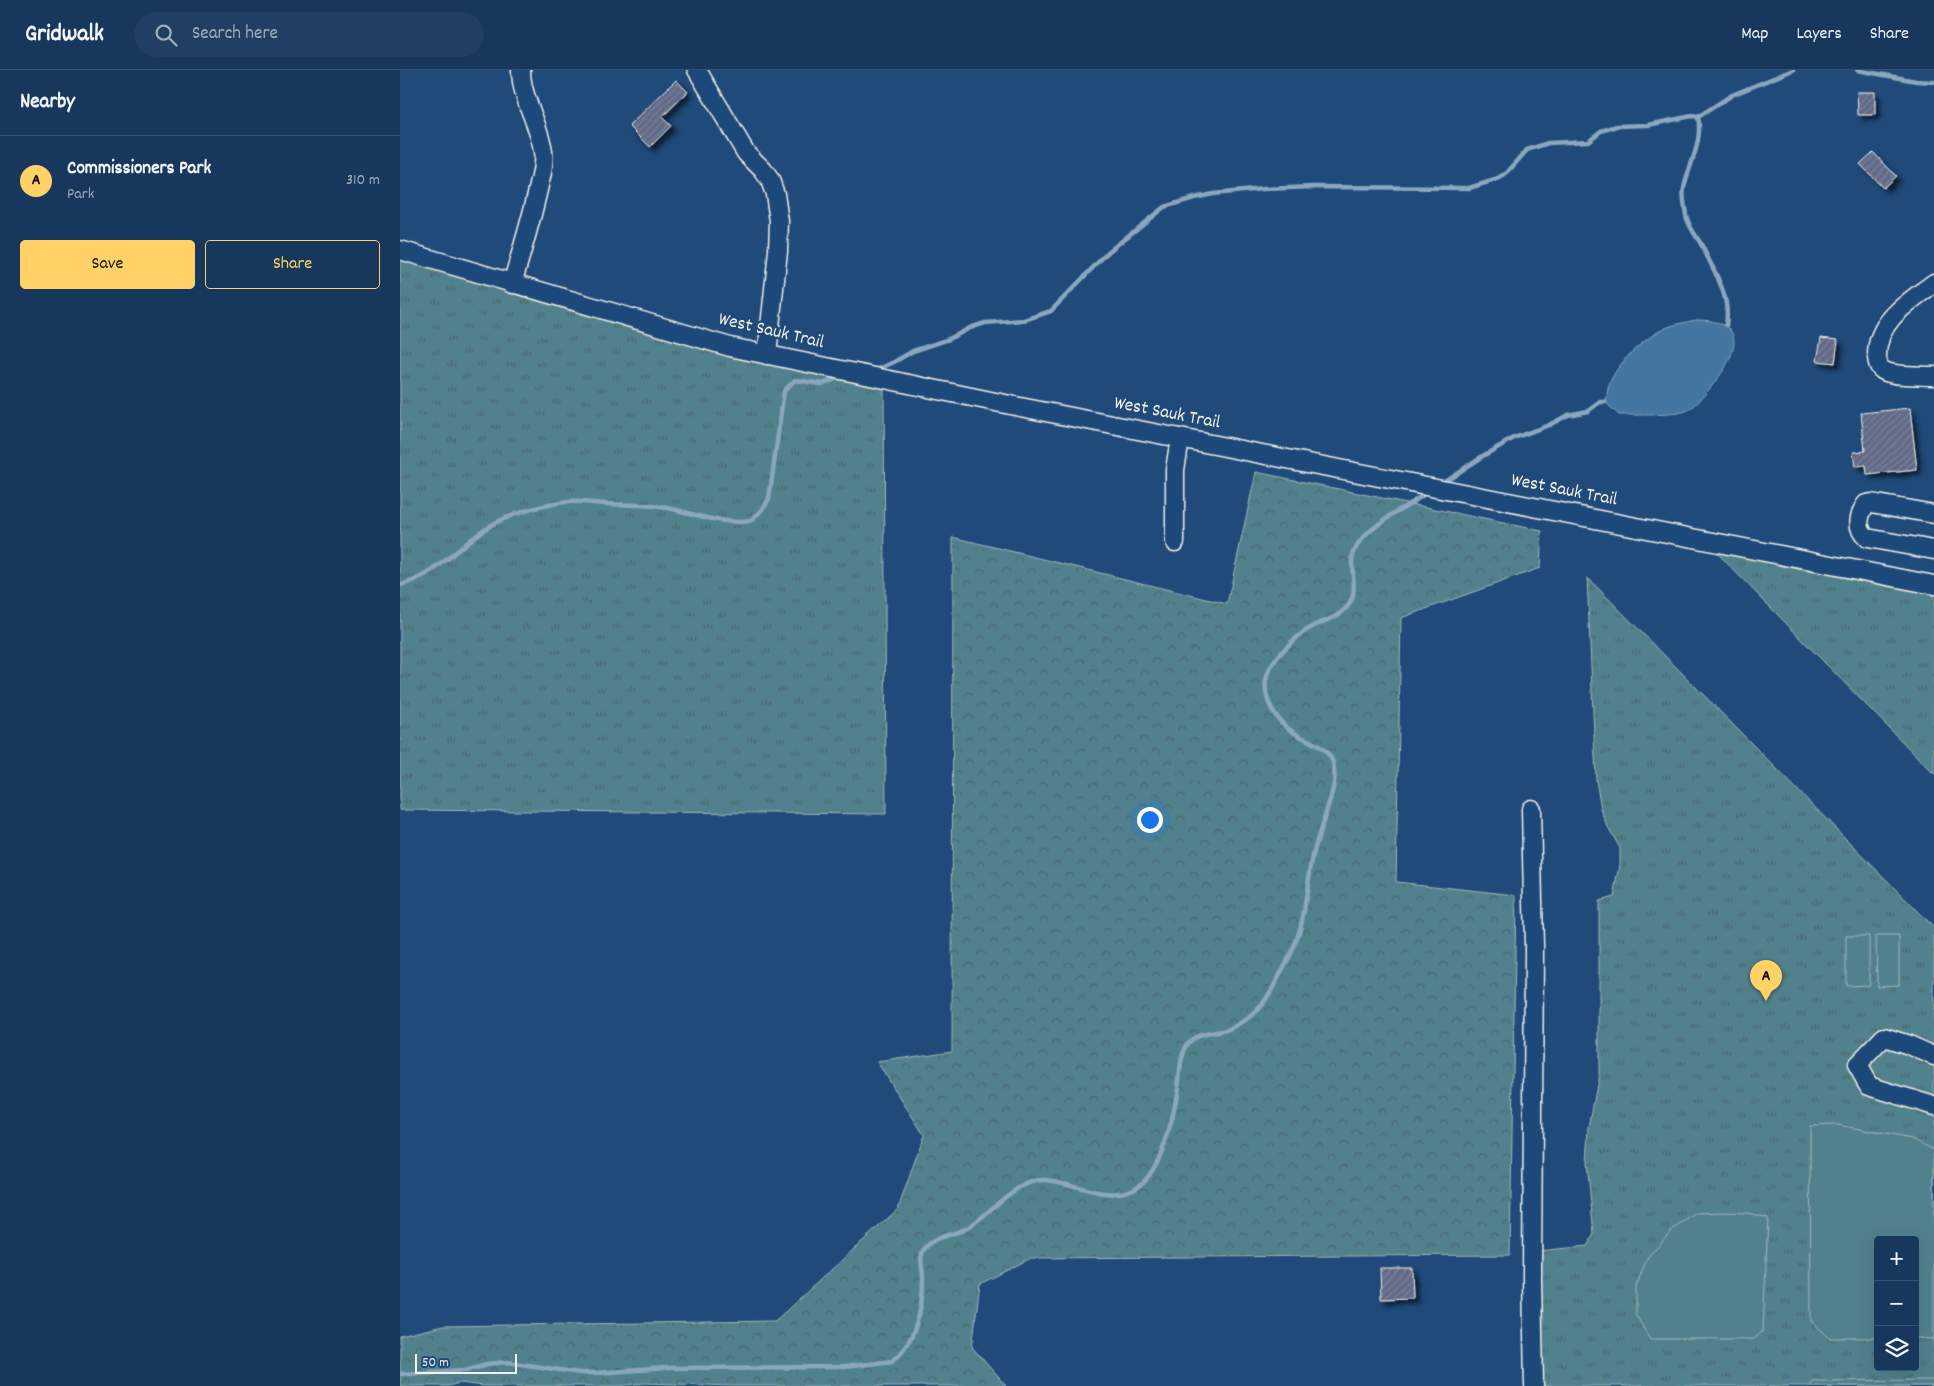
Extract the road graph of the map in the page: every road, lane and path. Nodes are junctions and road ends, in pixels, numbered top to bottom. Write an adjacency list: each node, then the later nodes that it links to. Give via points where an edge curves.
1 (521, 70): 5 (street, via 524,92 544,154 532,218)
2 (697, 70): 6 (street, via 746,154 763,170 775,194 779,220 778,251)
3 (400, 250): 5 (street, West Sauk Trail)
4 (1934, 283): 7 (street, via 1888,321 1881,334 1877,364 1883,371)
5 (512, 284): 6 (street, West Sauk Trail, via 730,347)
6 (767, 354): 8 (street, West Sauk Trail)
7 (1934, 376)
8 (1180, 438): 10 (street, via 1175,470); 12 (street, West Sauk Trail)
9 (1934, 514): 11 (street, via 1871,503 1866,504 1860,513 1859,525 1867,538)
10 (1174, 542)
11 (1934, 550)
12 (1934, 585)
13 (1530, 809): 16 (street, via 1534,947)
14 (1934, 1056): 15 (street, via 1884,1037 1857,1065 1869,1086)
15 (1934, 1106)
16 (1534, 1386)

